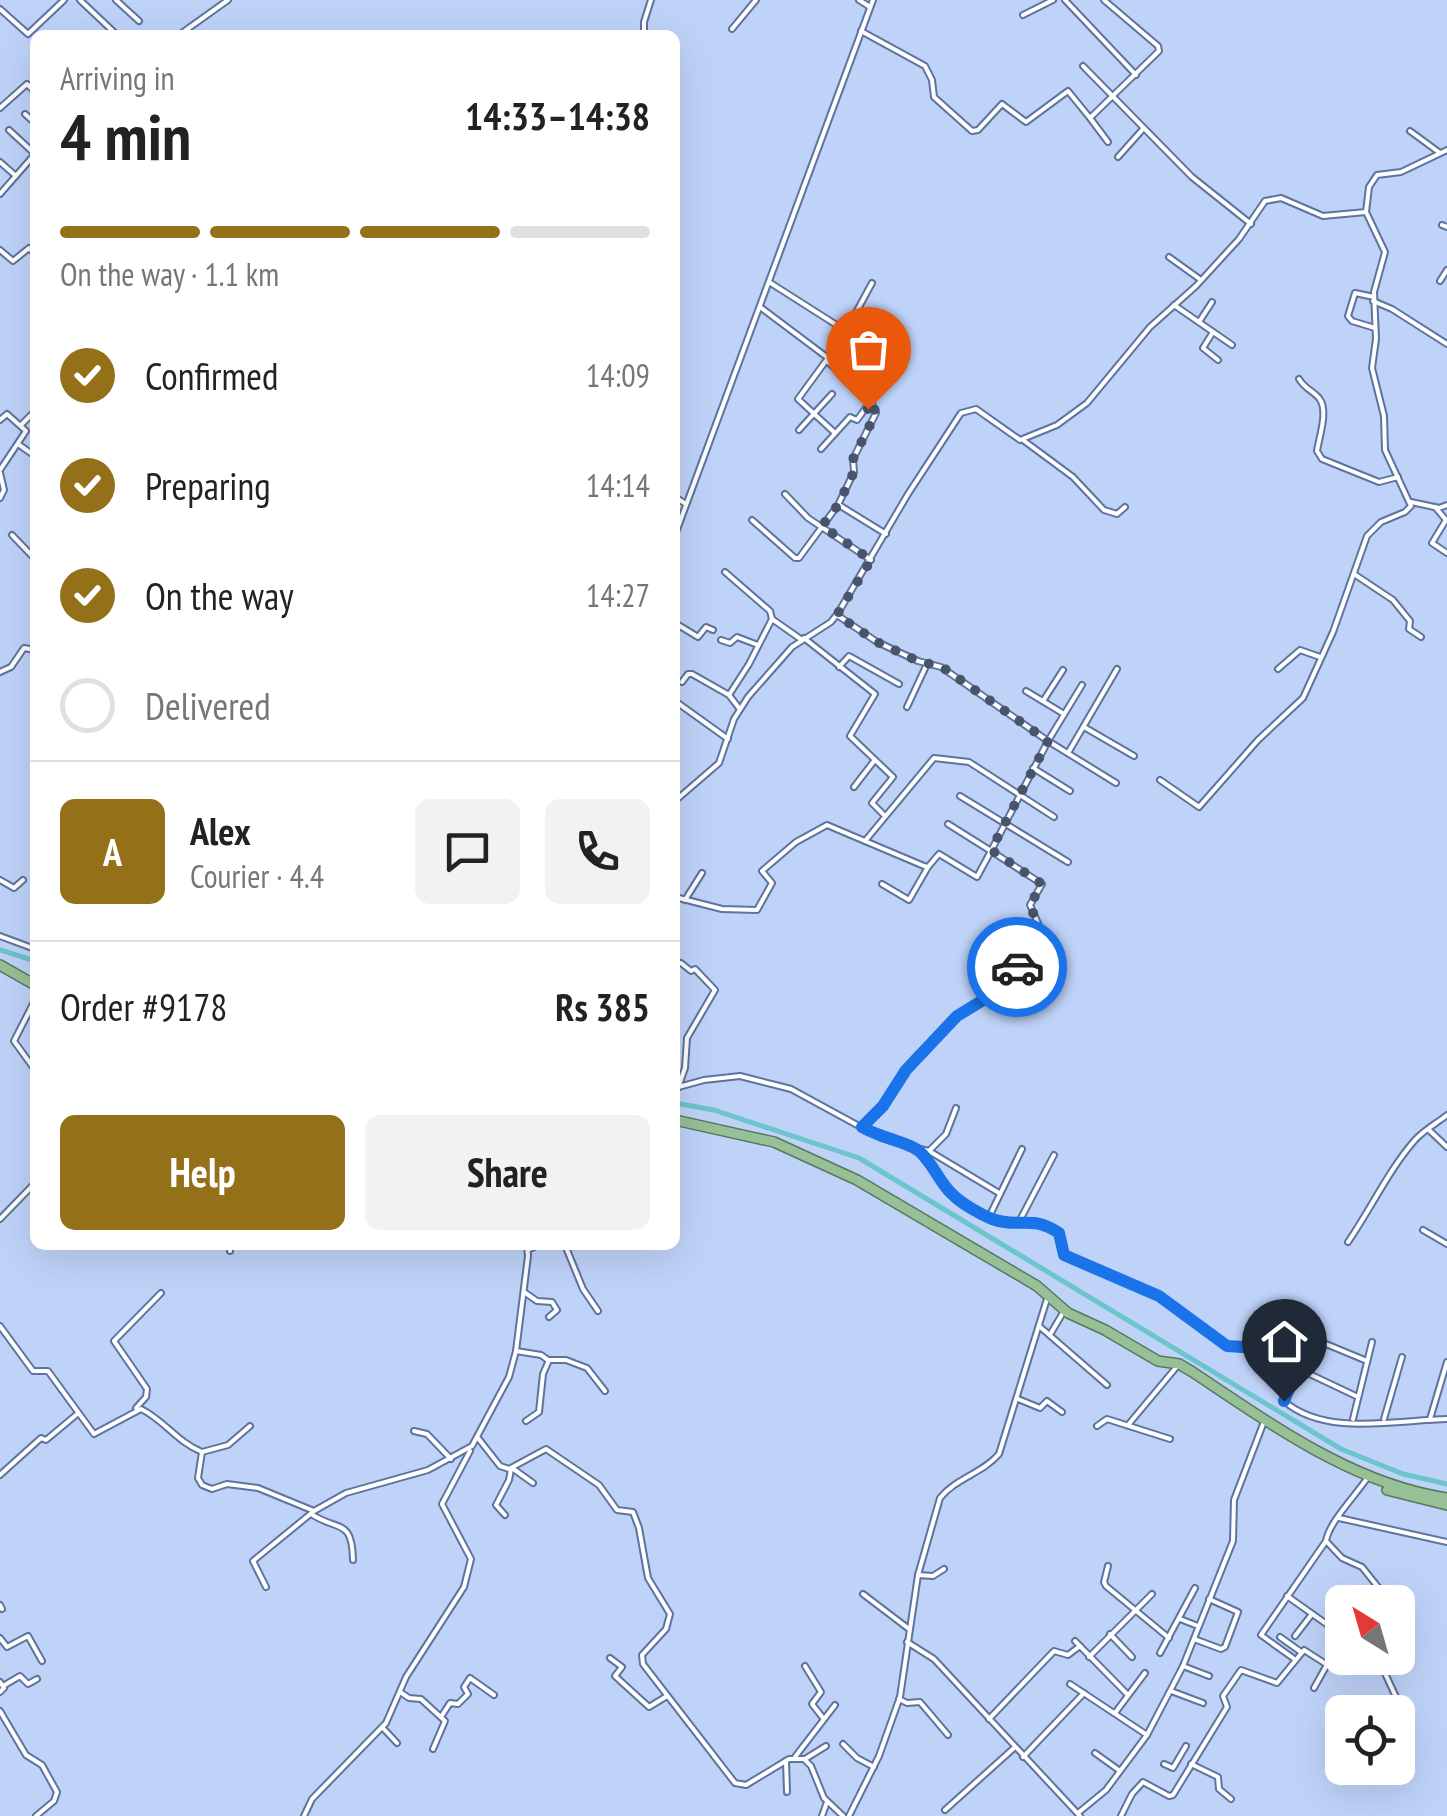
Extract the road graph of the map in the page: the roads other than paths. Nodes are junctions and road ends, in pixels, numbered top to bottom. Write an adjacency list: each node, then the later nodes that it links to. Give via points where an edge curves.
1 (64, 0): 16 (street)
2 (80, 0): 17 (street)
3 (116, 0): 15 (street)
4 (228, 0): 18 (street)
5 (651, 0): 19 (street)
6 (756, 0): 20 (street)
7 (859, 0): 12 (street)
8 (873, 0): 12 (street)
9 (1052, 0): 14 (street)
10 (1065, 0): 24 (street)
11 (1104, 0): 24 (street, via 1160,50)
12 (870, 7): 21 (street)
13 (0, 9): 22 (street)
14 (1024, 15)
15 (139, 21)
16 (32, 30)
17 (112, 30)
18 (186, 30)
19 (645, 30)
20 (732, 30)
21 (861, 31): 30 (street, via 924,66 934,96 974,132 1002,104 1026,122 1069,91); 51 (street)
22 (30, 32)
23 (1083, 66): 26 (street)
24 (1136, 75): 26 (street)
25 (30, 87): 27 (street)
26 (1112, 98): 30 (street); 31 (street)
27 (0, 108)
28 (25, 114): 29 (street)
29 (30, 118)
30 (1090, 118): 34 (street)
31 (1143, 129): 38 (street); 44 (street)
32 (9, 130): 35 (street)
33 (1410, 131): 37 (street)
34 (1108, 142)
35 (30, 149)
36 (1447, 150): 37 (street)
37 (1440, 153): 43 (street, via 1402,172 1377,175)
38 (1118, 157)
39 (30, 160): 41 (street)
40 (0, 162): 41 (street)
41 (16, 176): 42 (street)
42 (0, 194)
43 (1366, 212): 44 (street, via 1315,215 1276,197 1260,206); 53 (street, via 1385,252)
44 (1251, 224): 49 (street)
45 (30, 249): 46 (street, via 12,260)
46 (0, 250)
47 (1169, 256): 49 (street)
48 (1447, 270): 50 (street)
49 (1201, 280): 55 (street)
50 (1440, 281)
51 (770, 282): 52 (street, via 844,331); 56 (street)
52 (872, 283)
53 (1373, 299): 58 (street); 58 (street, via 1355,293 1348,316); 60 (street)
54 (1212, 302): 57 (street)
55 (1174, 305): 57 (street); 73 (street, via 1078,410)
56 (760, 307): 63 (street); 83 (street)
57 (1199, 322): 59 (street)
58 (1375, 328): 78 (street, via 1372,361 1384,450)
59 (1213, 332): 61 (street); 62 (street, via 1203,348)
60 (1447, 344)
61 (1232, 346)
62 (1218, 360)
63 (828, 362): 66 (street); 67 (street, via 798,399)
64 (1300, 380): 78 (street, via 1323,407 1317,451 1322,458 1379,482)
65 (832, 394): 67 (street)
66 (871, 401): 72 (street, via 863,415 850,416); 84 (street, via 876,413)
67 (814, 414): 71 (street); 72 (street)
68 (30, 416): 70 (street)
69 (0, 420): 70 (street, via 8,414)
70 (21, 425): 74 (street, via 26,430)
71 (799, 430)
72 (835, 433): 75 (street)
73 (1023, 440): 86 (street, via 1104,510 1116,514); 92 (street, via 976,409 961,413)
74 (18, 444): 76 (street); 77 (street)
75 (821, 449)
76 (30, 452)
77 (0, 471): 80 (street)
78 (1398, 477): 82 (street)
79 (785, 494): 91 (street)
80 (0, 498)
81 (680, 500): 83 (street)
82 (1412, 502): 87 (street); 98 (street, via 1367,536)
83 (686, 504): 90 (street)
84 (838, 505): 91 (street); 92 (street)
85 (1447, 505): 87 (street)
86 (1125, 507)
87 (1435, 508): 88 (street)
88 (1447, 518): 94 (street, via 1432,543)
89 (752, 520): 91 (street, via 797,559)
90 (680, 521)
91 (822, 526): 96 (street)
92 (886, 534): 96 (street)
93 (12, 535): 95 (street)
94 (1447, 553)
95 (30, 554)
96 (871, 560): 99 (street)
97 (725, 572): 100 (street)
98 (1354, 574): 103 (street, via 1402,608 1408,629); 108 (street)
99 (837, 615): 104 (street); 109 (street)
100 (772, 619): 104 (street); 106 (street)
101 (680, 626): 102 (street, via 697,636)
102 (713, 630)
103 (1421, 636)
104 (803, 639): 110 (street); 123 (street)
105 (720, 640): 106 (street, via 730,643 736,636)
106 (758, 644): 119 (street)
107 (30, 648): 114 (street)
108 (1320, 657): 111 (street, via 1300,650); 132 (street, via 1302,698 1202,805)
109 (927, 664): 122 (street); 127 (street, via 942,667)
110 (839, 667): 116 (street, via 849,656); 130 (street, via 875,694 850,736)
111 (1278, 669)
112 (1063, 670): 120 (street)
113 (1117, 670): 125 (street)
114 (0, 672)
115 (682, 682): 119 (street, via 691,674)
116 (899, 684)
117 (1082, 685): 124 (street)
118 (1026, 690): 120 (street)
119 (729, 695): 123 (street)
120 (1043, 701): 124 (street)
121 (680, 704): 126 (street)
122 (908, 706)
123 (739, 708): 126 (street)
124 (1064, 714): 127 (street)
125 (1084, 727): 128 (street); 129 (street)
126 (728, 738): 138 (street, via 712,771)
127 (1048, 741): 128 (street); 131 (street)
128 (1068, 753): 133 (street)
129 (1134, 756)
130 (874, 762): 134 (street); 139 (street, via 893,777 872,803)
131 (1033, 768): 135 (street); 137 (street)
132 (1160, 780)
133 (1116, 783)
134 (854, 787)
135 (1070, 791)
136 (960, 796): 141 (street)
137 (1018, 796): 139 (street, via 969,762 934,758); 140 (street); 141 (street)
138 (680, 797)
139 (885, 816): 143 (street)
140 (1054, 817)
141 (1005, 823): 144 (street); 145 (street)
142 (948, 824): 144 (street)
143 (865, 842): 146 (street); 152 (street, via 832,825 810,833 762,871 772,883 756,910)
144 (991, 850): 146 (street, via 975,877 939,854); 165 (street, via 1042,884 1030,905 1041,930 1034,948 988,997 957,1016)
145 (1068, 862)
146 (928, 867): 150 (street, via 909,900)
147 (702, 873): 152 (street)
148 (0, 880): 149 (street, via 14,888)
149 (23, 880)
150 (882, 884)
151 (680, 898): 152 (street)
152 (685, 900)
153 (0, 936): 154 (street)
154 (30, 946)
155 (682, 962): 160 (street, via 715,990 687,1038)
156 (0, 965): 157 (highway)
157 (30, 982)
158 (30, 1010): 159 (street, via 14,1042)
159 (30, 1063)
160 (680, 1079)
161 (680, 1087): 165 (street, via 740,1076 810,1097)
162 (956, 1108): 170 (street, via 946,1134)
163 (1447, 1115): 166 (street)
164 (680, 1122): 184 (highway, via 774,1142 872,1188)
165 (862, 1127): 168 (street)
166 (1428, 1129): 167 (street); 178 (street, via 1396,1164)
167 (1447, 1147)
168 (915, 1148): 170 (street); 174 (street, via 952,1194)
169 (1022, 1149): 173 (street)
170 (929, 1151): 173 (street)
171 (1054, 1156): 176 (street)
172 (30, 1188): 175 (street)
173 (999, 1194): 174 (street)
174 (988, 1217): 176 (street)
175 (0, 1219)
176 (1018, 1222): 197 (street, via 1052,1228 1064,1255 1159,1296 1227,1346 1274,1349)
177 (1423, 1230): 179 (street)
178 (1348, 1242)
179 (1447, 1244)
180 (527, 1250): 183 (street)
181 (567, 1250): 185 (street)
182 (161, 1292): 202 (street, via 114,1341 148,1389)
183 (524, 1292): 186 (street, via 552,1302 557,1310); 191 (street)
184 (1057, 1303): 188 (street); 188 (street); 196 (highway, via 1158,1361)
185 (598, 1311)
186 (549, 1317)
187 (0, 1326): 204 (street, via 32,1370 48,1371)
188 (1045, 1329): 198 (street); 201 (street)
189 (1314, 1338): 194 (street)
190 (1372, 1342): 194 (street)
191 (516, 1350): 193 (street); 215 (street)
192 (1402, 1357): 209 (street)
193 (549, 1360): 199 (street, via 587,1368); 208 (street, via 538,1412)
194 (1367, 1361): 200 (street)
195 (1447, 1362): 206 (street)
196 (1179, 1364): 205 (highway); 211 (street)
197 (1297, 1368): 200 (street); 210 (street, via 1284,1398 1288,1405 1321,1420)
198 (1107, 1384)
199 (605, 1391)
200 (1358, 1397): 210 (street)
201 (1020, 1400): 203 (street, via 1039,1408 1047,1401); 233 (street, via 996,1458 940,1498)
202 (135, 1409): 204 (street, via 95,1434); 218 (street)
203 (1062, 1412)
204 (78, 1414): 221 (street)
205 (1265, 1418): 222 (highway); 240 (street)
206 (1430, 1419): 207 (street); 209 (street)
207 (1447, 1419)
208 (526, 1421)
209 (1384, 1421): 210 (street)
210 (1352, 1422)
211 (1128, 1424): 213 (street, via 1108,1419); 216 (street)
212 (250, 1426): 218 (street, via 228,1444)
213 (1097, 1426)
214 (414, 1430): 219 (street)
215 (478, 1438): 217 (street); 220 (street, via 500,1466)
216 (1170, 1439)
217 (472, 1446): 219 (street); 272 (street, via 442,1504 469,1552 470,1571)
218 (198, 1450): 225 (street, via 198,1478 206,1488 252,1486)
219 (451, 1458): 225 (street, via 342,1495)
220 (512, 1468): 223 (street); 226 (street, via 496,1504); 276 (street, via 544,1449 599,1484 616,1510 634,1514 648,1578 670,1614 641,1660)
221 (0, 1475)
222 (1370, 1479): 224 (highway); 227 (street)
223 (533, 1482)
224 (1447, 1502)
225 (313, 1512): 230 (street, via 348,1530); 235 (street, via 253,1561)
226 (505, 1514)
227 (1339, 1518): 228 (street); 229 (street)
228 (1326, 1541): 234 (street); 239 (street)
229 (1447, 1542)
230 (353, 1560)
231 (1108, 1566): 241 (street, via 1104,1584)
232 (944, 1568): 233 (street, via 932,1576)
233 (918, 1574): 246 (street)
234 (1376, 1585)
235 (266, 1587)
236 (1195, 1588): 243 (street)
237 (863, 1594): 246 (street)
238 (1152, 1594): 241 (street)
239 (1287, 1596): 242 (street); 259 (street, via 1261,1636)
240 (1209, 1600): 245 (street); 252 (street, via 1238,1612 1226,1647)
241 (1135, 1612): 247 (street); 251 (street)
242 (1312, 1614): 244 (street); 248 (street)
243 (1180, 1619): 245 (street); 251 (street)
244 (1325, 1623)
245 (1198, 1626): 252 (street)
246 (909, 1629): 253 (street)
247 (1110, 1634): 256 (street); 257 (street)
248 (1295, 1636)
249 (1280, 1637): 254 (street)
250 (0, 1638): 260 (street, via 8,1647 27,1636)
251 (1169, 1638): 255 (street)
252 (1194, 1639): 263 (street)
253 (907, 1642): 277 (street); 284 (street, via 934,1659)
254 (1301, 1652): 259 (street); 261 (street)
255 (1160, 1653)
256 (1090, 1656): 274 (street); 284 (street, via 1078,1644 1067,1655 1053,1652)
257 (1132, 1657)
258 (610, 1658): 276 (street, via 622,1667 615,1676 649,1707)
259 (1295, 1660): 300 (street, via 1277,1683 1240,1670 1223,1696 1227,1707)
260 (42, 1661)
261 (1325, 1661)
262 (805, 1666): 283 (street, via 821,1692 812,1704)
263 (1183, 1666): 266 (street); 271 (street)
264 (1325, 1668): 270 (street)
265 (1145, 1673): 274 (street)
266 (1209, 1676)
267 (37, 1679): 269 (street, via 27,1684 20,1676)
268 (1070, 1684): 273 (street)
269 (1, 1687)
270 (1314, 1688)
271 (1171, 1691): 278 (street); 287 (street)
272 (400, 1692): 282 (street); 285 (street)
273 (1084, 1693): 281 (street); 297 (street)
274 (1127, 1694): 281 (street)
275 (494, 1695): 282 (street, via 470,1678 468,1694)
276 (667, 1696): 299 (street, via 739,1786)
277 (899, 1699): 286 (street, via 920,1702); 302 (street)
278 (1203, 1703)
279 (835, 1706): 283 (street)
280 (0, 1711): 309 (street, via 57,1792)
281 (1115, 1713): 287 (street)
282 (441, 1717): 293 (street, via 446,1724)
283 (823, 1718): 296 (street)
284 (990, 1719): 292 (street)
285 (383, 1728): 288 (street); 310 (street, via 312,1799)
286 (948, 1735)
287 (1147, 1735): 303 (street)
288 (397, 1743)
289 (843, 1744): 302 (street)
290 (826, 1746): 298 (street)
291 (1186, 1746): 295 (street)
292 (1014, 1748): 297 (street); 307 (street)
293 (433, 1749)
294 (1096, 1753): 303 (street)
295 (1181, 1754): 300 (street); 301 (street, via 1172,1768)
296 (795, 1757): 298 (street); 299 (street)
297 (1023, 1757): 308 (street)
298 (805, 1759): 306 (street)
299 (786, 1761): 304 (street)
300 (1192, 1763): 305 (street, via 1219,1778 1218,1790); 313 (street, via 1170,1797 1141,1782)
301 (1164, 1764)
302 (874, 1767): 312 (street)
303 (1120, 1771): 308 (street)
304 (787, 1792)
305 (1231, 1798)
306 (827, 1801): 311 (street); 312 (street)
307 (946, 1810)
308 (1079, 1815)
309 (36, 1816)
310 (304, 1816)
311 (822, 1816)
312 (846, 1816)
313 (1122, 1816)

